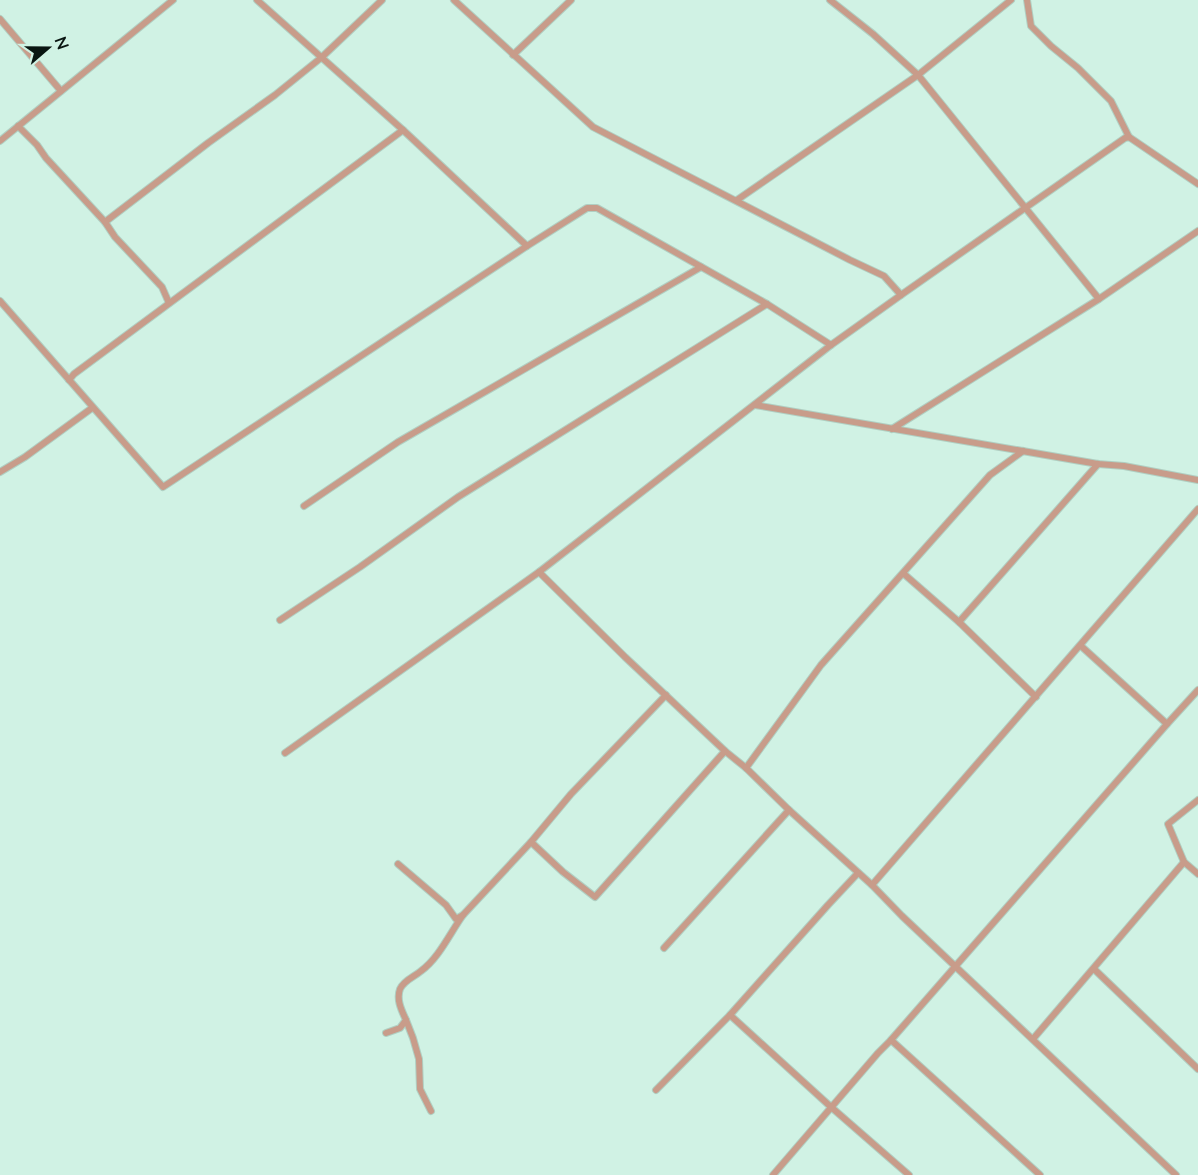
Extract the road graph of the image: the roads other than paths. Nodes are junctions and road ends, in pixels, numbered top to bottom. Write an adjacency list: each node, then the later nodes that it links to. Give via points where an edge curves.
1 (173, 0): 13 (street)
2 (257, 0): 11 (street)
3 (382, 0): 11 (street)
4 (454, 0): 10 (street)
5 (571, 0): 10 (street)
6 (830, 0): 12 (street)
7 (1011, 0): 12 (street)
8 (1027, 0): 16 (street, via 1031,26 1111,101)
9 (0, 19): 13 (street)
10 (513, 55): 19 (street, via 593,127)
11 (322, 57): 15 (street); 21 (street)
12 (918, 75): 19 (street); 20 (street)
13 (61, 91): 14 (street)
14 (18, 126): 17 (street); 21 (street)
15 (403, 130): 23 (street); 28 (street)
16 (1129, 137): 18 (street); 20 (street)
17 (0, 141)
18 (1198, 184)
19 (737, 201): 25 (street, via 884,276)
20 (1025, 207): 25 (street); 26 (street)
21 (105, 222): 28 (street, via 162,287)
22 (1198, 231): 26 (street)
23 (527, 246): 24 (street, via 587,208 597,208); 33 (street, via 163,487)
24 (701, 267): 29 (street); 39 (street, via 398,442)
25 (901, 295): 30 (street)
26 (1100, 298): 34 (street)
27 (0, 301): 31 (street)
28 (169, 303): 31 (street)
29 (767, 304): 30 (street); 43 (street, via 458,497)
30 (831, 345): 32 (street)
31 (69, 380): 33 (street)
32 (755, 405): 34 (street); 41 (street)
33 (92, 408): 37 (street, via 26,457)
34 (892, 429): 35 (street)
35 (1023, 451): 36 (street); 42 (street, via 990,475)
36 (1098, 464): 38 (street); 44 (street)
37 (0, 471)
38 (1198, 480)
39 (304, 506)
40 (1198, 509): 45 (street)
41 (539, 572): 47 (street); 51 (street)
42 (903, 574): 44 (street); 52 (street, via 820,665)
43 (280, 620)
44 (959, 622): 48 (street)
45 (1081, 646): 48 (street); 49 (street)
46 (1198, 690): 49 (street)
47 (666, 695): 50 (street); 55 (street, via 571,794)
48 (1036, 697): 60 (street)
49 (1167, 724): 63 (street)
50 (725, 751): 52 (street); 55 (street, via 595,897)
51 (285, 753)
52 (746, 768): 54 (street)
53 (1198, 800): 56 (street, via 1168,824)
54 (789, 810): 58 (street); 62 (street)
55 (531, 843): 61 (street)
56 (1184, 862): 59 (street); 64 (street)
57 (398, 864): 61 (street, via 446,905 456,920)
58 (858, 873): 60 (street); 65 (street)
59 (1198, 874)
60 (872, 885): 63 (street)
61 (463, 915): 66 (street, via 431,962 401,987 398,998)
62 (664, 948)
63 (955, 967): 68 (street); 69 (street)
64 (1094, 969): 68 (street); 70 (street)
65 (730, 1015): 71 (street); 72 (street)
66 (406, 1020): 67 (street, via 400,1028); 73 (street, via 419,1059 420,1089)
67 (386, 1033)
68 (1033, 1039): 77 (street)
69 (891, 1040): 72 (street); 76 (street)
70 (1198, 1069)
71 (656, 1090)
72 (831, 1107): 74 (street); 75 (street)
73 (430, 1111)
74 (773, 1175)
75 (909, 1175)
76 (1040, 1175)
77 (1176, 1175)

